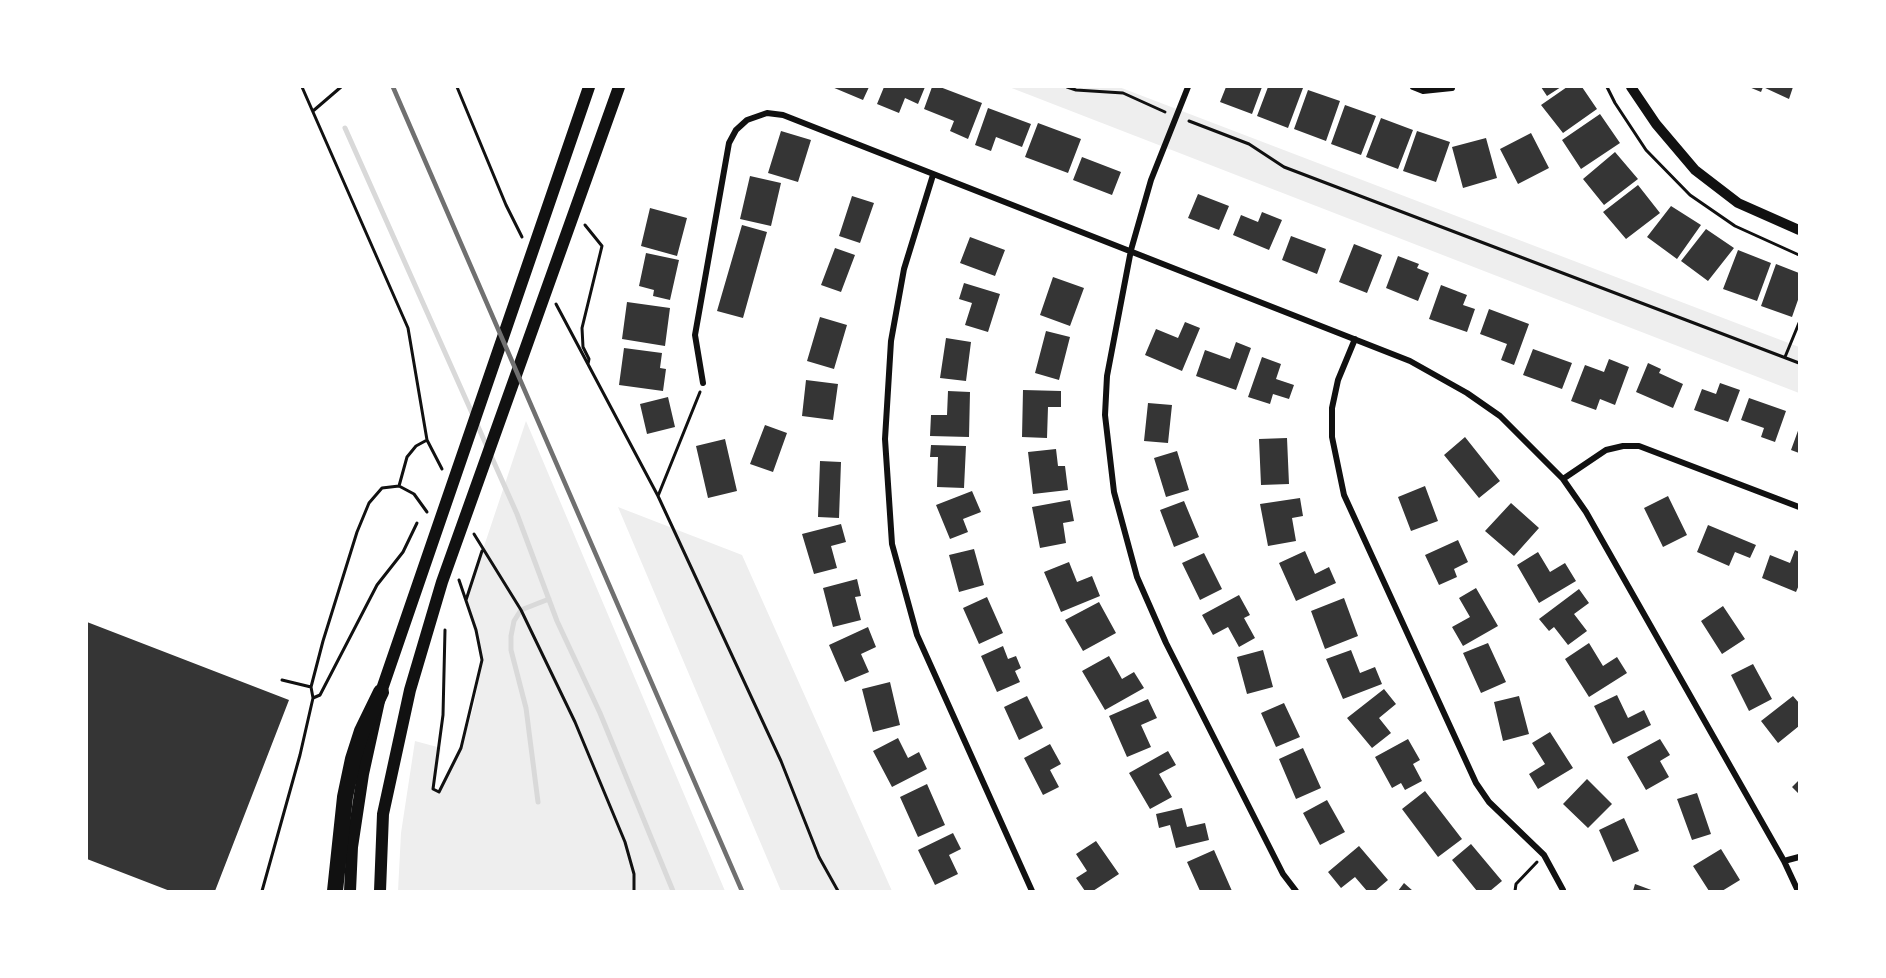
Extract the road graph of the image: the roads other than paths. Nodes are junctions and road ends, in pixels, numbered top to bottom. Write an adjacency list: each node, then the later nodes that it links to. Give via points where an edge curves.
1 (590, 87): 14 (main road)
2 (619, 87): 20 (main road, via 442,582 389,780 383,814)
3 (1188, 87): 9 (street, via 1151,180)
4 (1413, 87): 6 (street, via 1423,91)
5 (1631, 87): 8 (street, via 1695,170 1738,203)
6 (1452, 88)
7 (933, 175): 9 (street); 11 (street, via 783,116 767,113 747,120 729,143 695,335); 21 (street, via 904,269 891,341 885,439 892,544 917,635)
8 (1799, 230)
9 (1131, 250): 10 (street); 22 (street, via 1107,376 1105,415 1122,526 1137,577 1166,643 1283,874)
10 (1354, 339): 12 (street, via 1410,361 1467,393 1500,416); 17 (street, via 1332,408 1332,437 1344,495 1476,783 1544,855)
11 (703, 384)
12 (1563, 479): 13 (street, via 1606,450 1638,446); 16 (street, via 1586,512)
13 (1799, 507)
14 (381, 692): 18 (highway, via 353,759); 19 (main road, via 363,774)
15 (1799, 856): 16 (street)
16 (1784, 861): 23 (street)
17 (1563, 890)
18 (335, 891)
19 (350, 891)
20 (380, 891)
21 (1032, 891)
22 (1296, 891)
23 (1798, 891)

